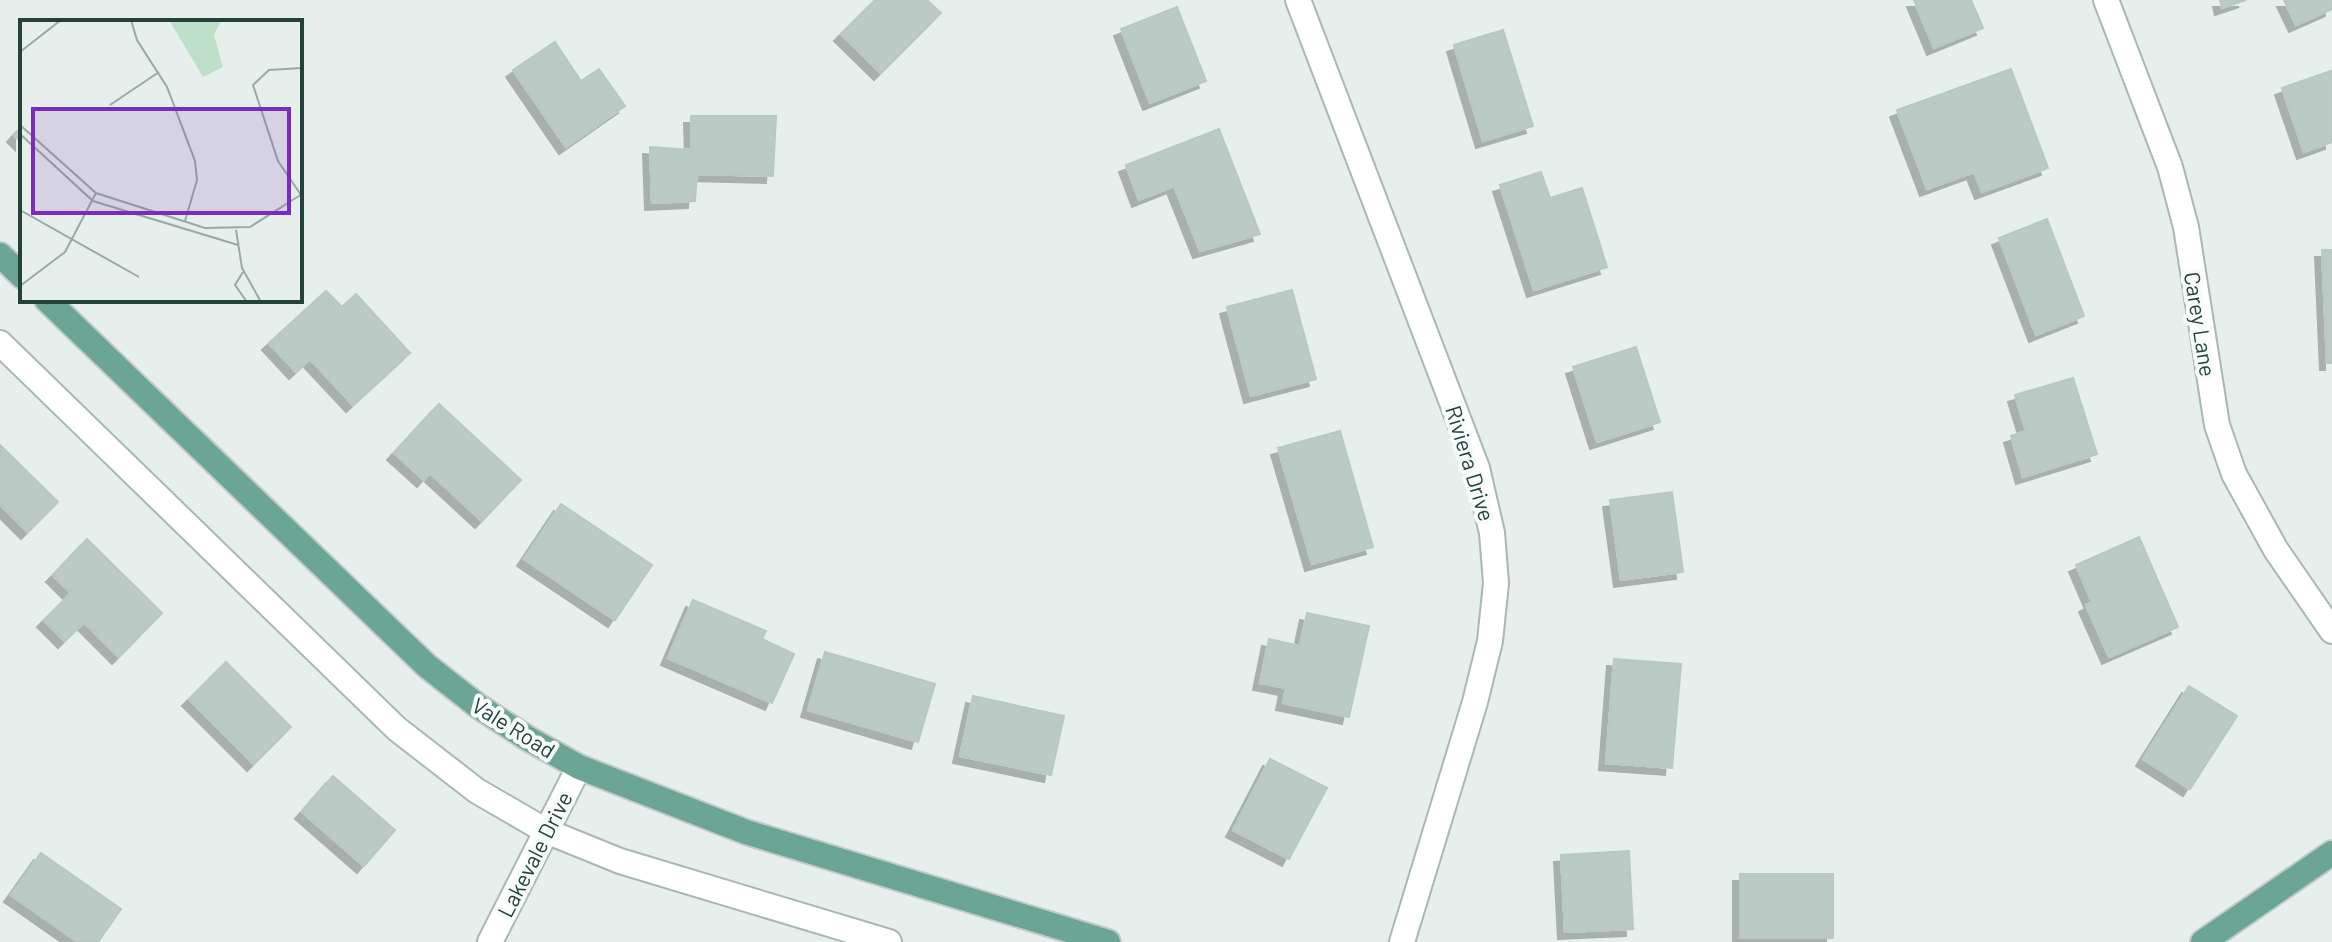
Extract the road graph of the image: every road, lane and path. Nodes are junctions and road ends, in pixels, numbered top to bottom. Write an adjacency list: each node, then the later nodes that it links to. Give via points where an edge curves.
1 (1298, 0): 14 (street, Riviera Drive, via 1467,439 1492,533 1496,583 1490,641)
2 (2106, 0): 7 (street, Carey Lane, via 2170,167 2186,227 2225,450 2276,550)
3 (0, 255): 4 (main road)
4 (20, 274)
5 (49, 302): 8 (main road, Vale Road, via 427,666 478,706)
6 (0, 343): 9 (street, via 397,729 477,791)
7 (2332, 631)
8 (579, 767): 9 (street, Lakevale Drive); 13 (main road, Vale Road, via 746,832)
9 (546, 831): 11 (street, Lakevale Drive); 12 (street, via 620,861)
10 (2332, 853): 15 (main road)
11 (490, 942)
12 (889, 942)
13 (1108, 942)
14 (1402, 942)
15 (2203, 942)

